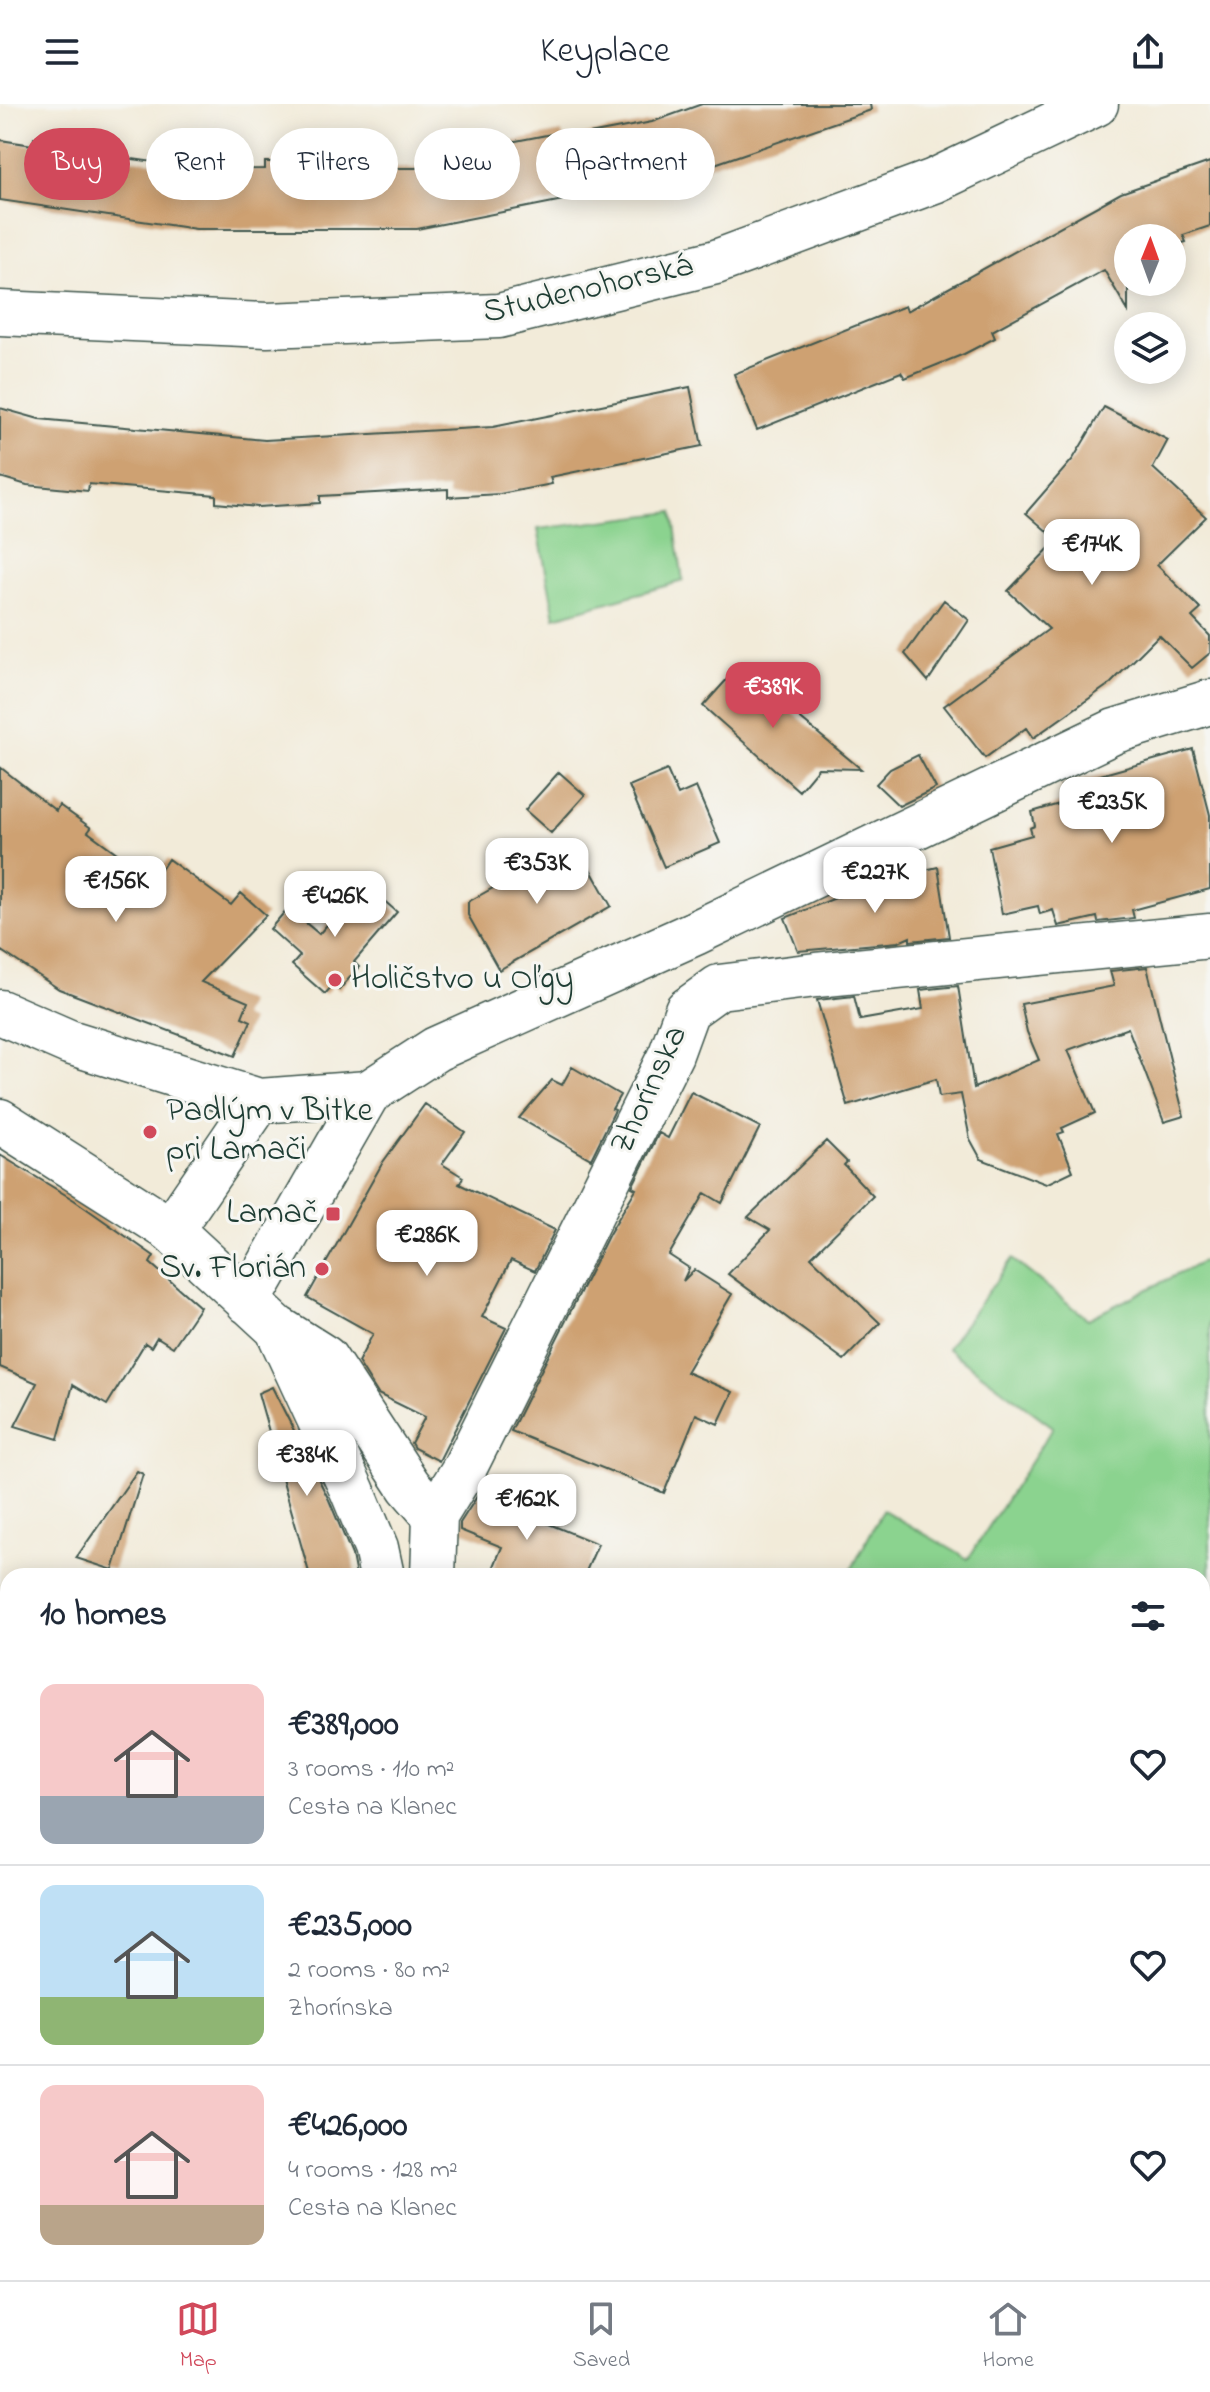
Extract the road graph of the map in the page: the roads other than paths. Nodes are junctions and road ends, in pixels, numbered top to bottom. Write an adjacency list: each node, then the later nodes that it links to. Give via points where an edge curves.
1 (1096, 104): 2 (street, Studenohorská, via 934,181 716,262 499,316 267,325)
2 (0, 313)
3 (1210, 702): 4 (street, via 1115,731)
4 (695, 933): 6 (street); 8 (street, via 436,1049)
5 (1210, 936): 6 (street, Zhorínska)
6 (719, 987): 13 (street, Zhorínska, via 687,1010 671,1054 464,1469)
7 (0, 1012): 9 (street, via 69,1042)
8 (368, 1093): 9 (street); 12 (street)
9 (259, 1101): 11 (street)
10 (0, 1121): 11 (street)
11 (171, 1230): 12 (street)
12 (263, 1315): 13 (street, via 325,1358 409,1486); 14 (street, via 352,1490)
13 (435, 1516): 15 (street)
14 (380, 1568)
15 (433, 1568)

